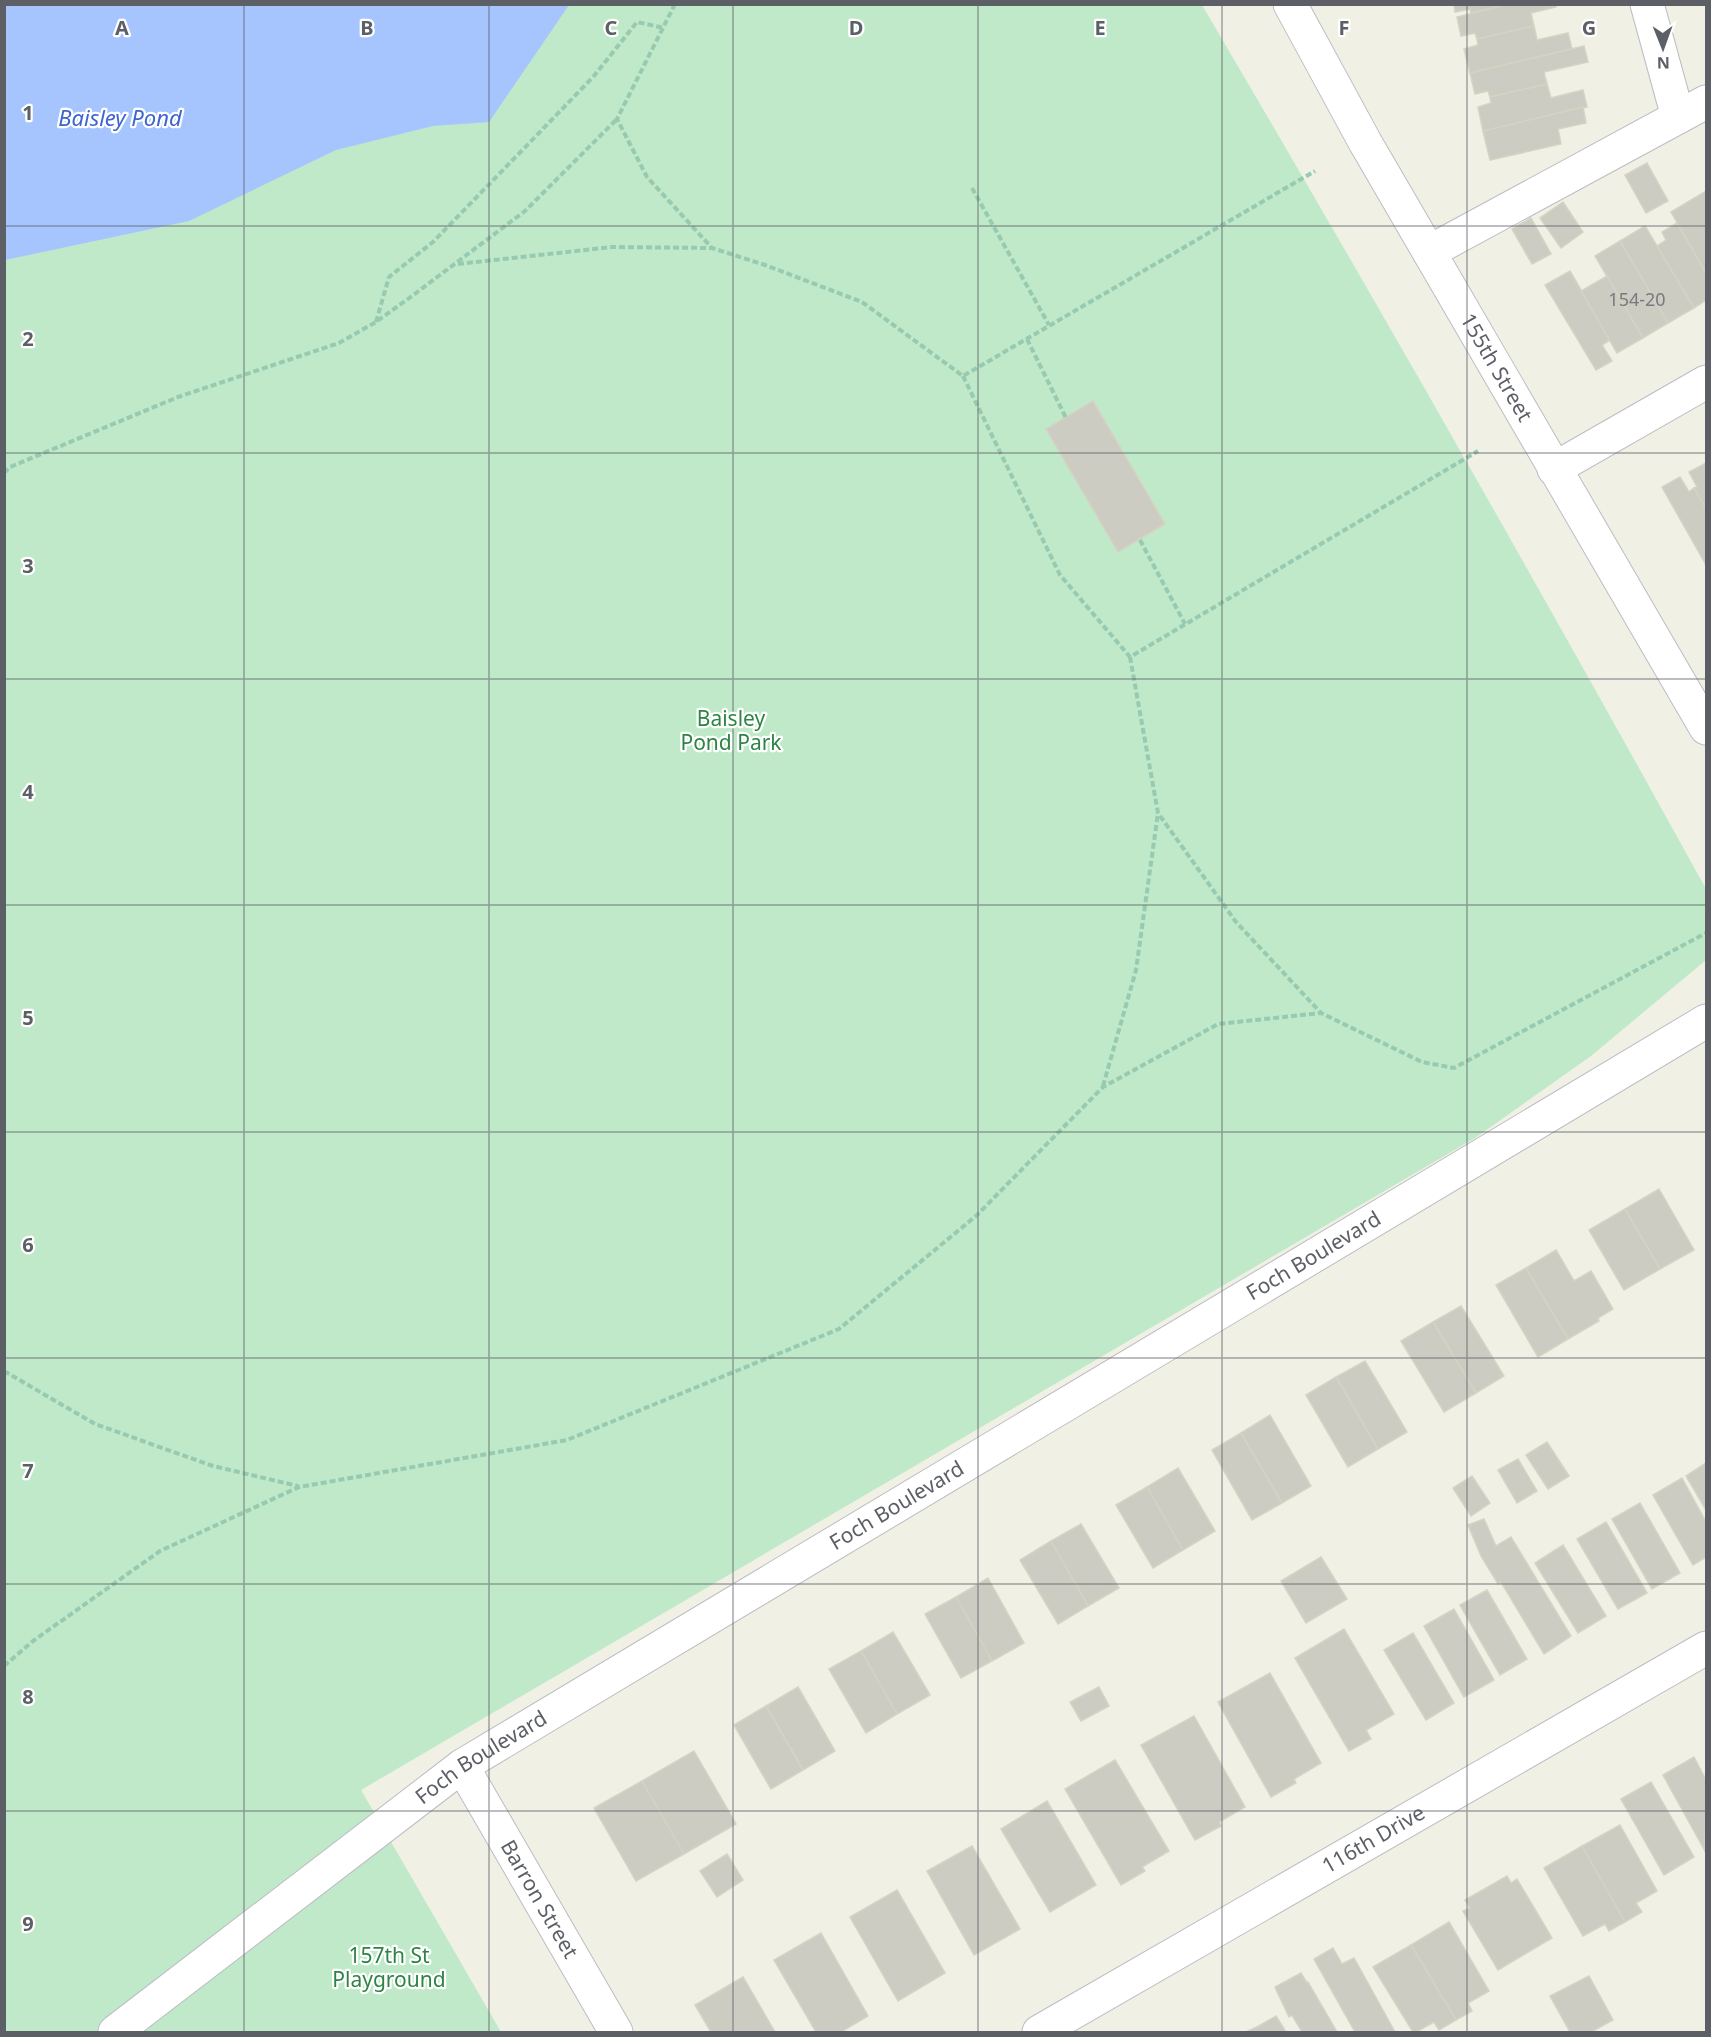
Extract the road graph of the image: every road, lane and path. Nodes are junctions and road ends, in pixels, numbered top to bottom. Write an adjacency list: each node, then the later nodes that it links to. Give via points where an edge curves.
1 (675, 4): 4 (path)
2 (1290, 4): 11 (street, 155th Street)
3 (1647, 4): 6 (street)
4 (664, 27): 7 (path); 13 (path, via 637,22 594,76 433,242 389,277)
5 (1707, 102): 6 (street)
6 (1678, 117): 11 (street)
7 (617, 119): 10 (path, via 647,177); 12 (path, via 525,211)
8 (1315, 171): 14 (path)
9 (972, 188): 14 (path)
10 (712, 248): 12 (path, via 612,247); 16 (path, via 862,302)
11 (1429, 252): 20 (street, 155th Street)
12 (456, 264): 13 (path)
13 (376, 322): 21 (path, via 339,343 178,397)
14 (1050, 325): 15 (path)
15 (1027, 339): 16 (path); 18 (path)
16 (963, 376): 24 (path, via 1060,575)
17 (1707, 382): 20 (street)
18 (1066, 418)
19 (1478, 452): 23 (path)
20 (1554, 469): 25 (street, 155th Street)
21 (4, 472)
22 (1140, 540): 23 (path)
23 (1185, 624): 24 (path)
24 (1130, 657): 26 (path)
25 (1703, 714)
26 (1158, 813): 28 (path, via 1236,922); 30 (path, via 1136,970)
27 (1707, 933): 28 (path, via 1454,1068 1422,1062)
28 (1321, 1013): 30 (path, via 1218,1024)
29 (1707, 1021): 35 (street, Foch Boulevard)
30 (1103, 1087): 32 (path, via 976,1216 839,1329 567,1440)
31 (4, 1371): 32 (path, via 95,1424 213,1466)
32 (298, 1487): 34 (path, via 160,1551)
33 (1707, 1648): 38 (street, 116th Drive)
34 (4, 1666)
35 (462, 1766): 36 (street, Foch Boulevard); 37 (street, Barron Street)
36 (115, 2032)
37 (615, 2032)
38 (1040, 2032)

